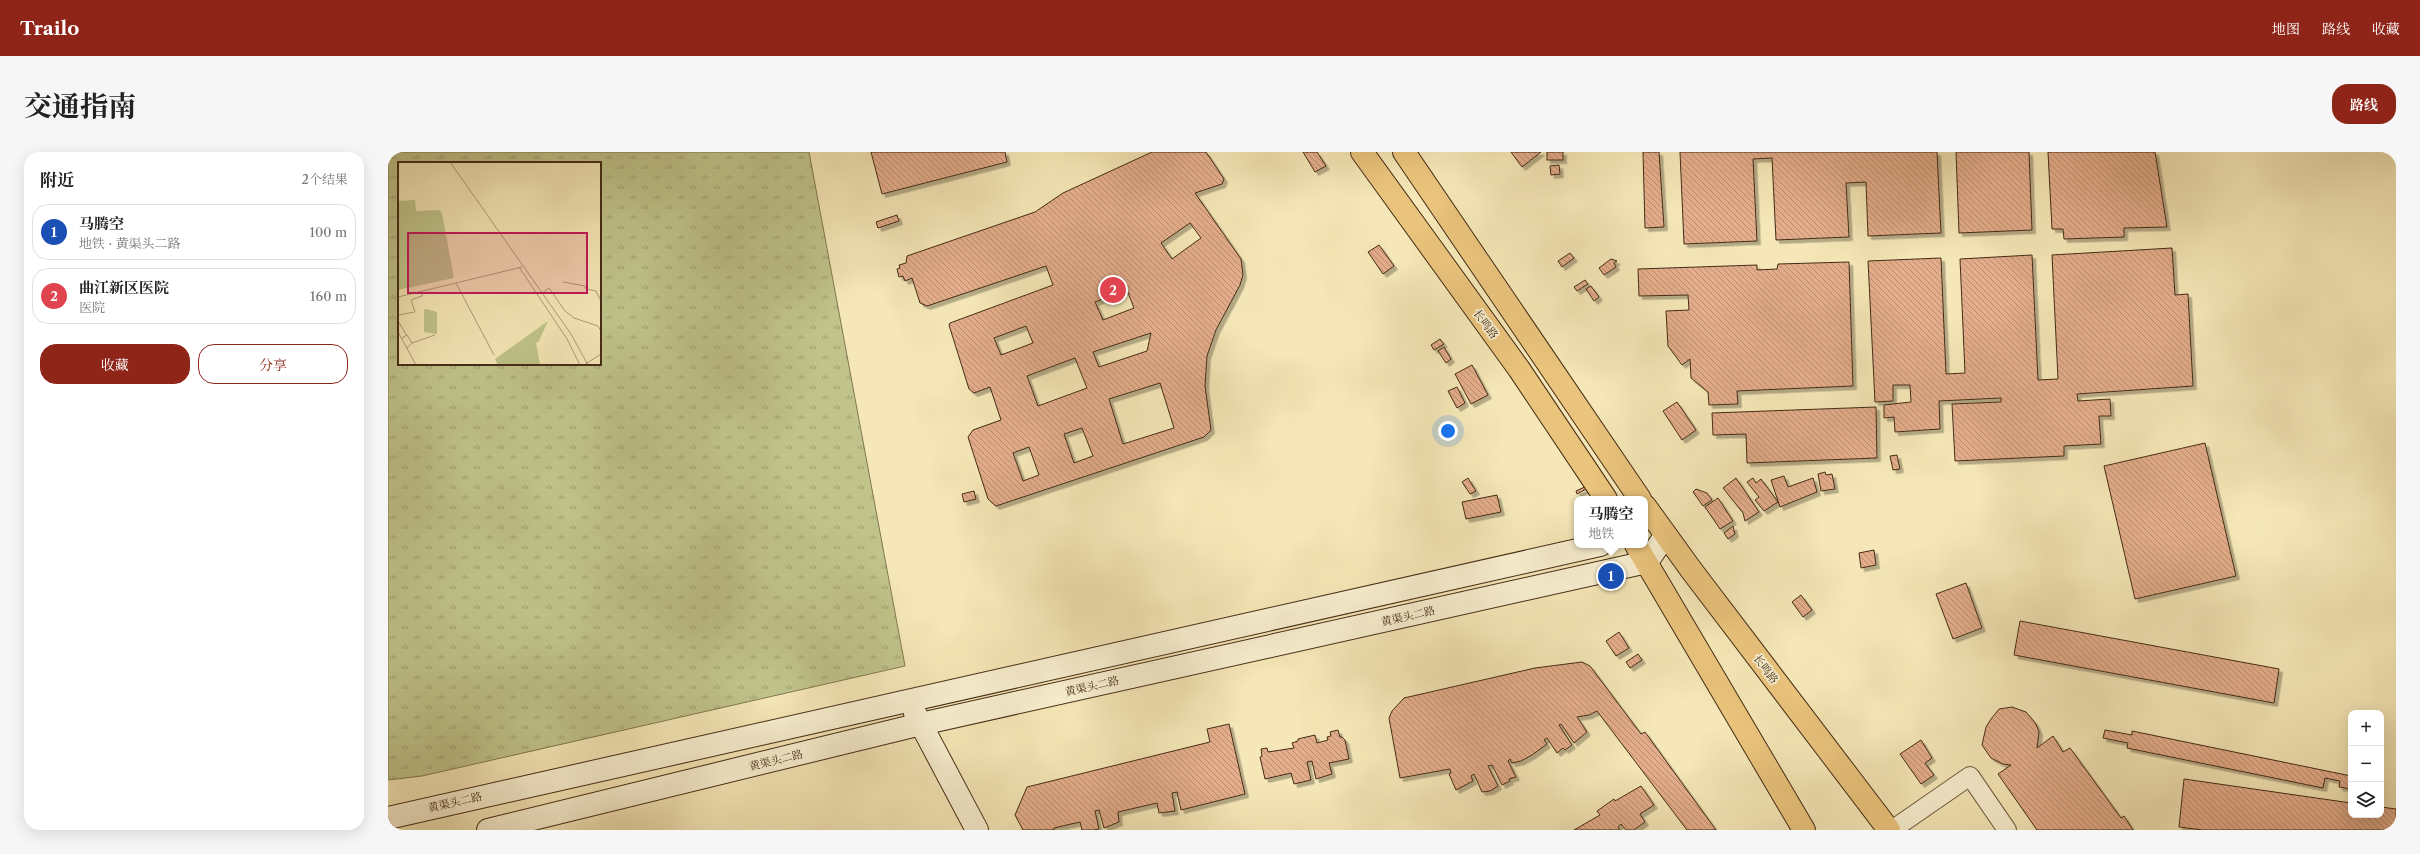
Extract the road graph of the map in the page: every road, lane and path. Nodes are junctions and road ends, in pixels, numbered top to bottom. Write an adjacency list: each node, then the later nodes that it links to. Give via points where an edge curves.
1 (1362, 152): 3 (main road, 长鸣路, via 1519,369)
2 (1404, 152): 4 (main road)
3 (1604, 496)
4 (1638, 496)
5 (1648, 515): 6 (main road, 长鸣路)
6 (1655, 536): 7 (main road); 16 (main road, 长鸣路)
7 (1648, 545)
8 (1586, 548): 10 (main road, 黄渠头二路)
9 (1641, 554): 11 (main road, 黄渠头二路); 15 (main road)
10 (907, 699): 11 (main road); 12 (main road, 黄渠头二路)
11 (921, 724): 13 (main road, 黄渠头二路); 14 (main road)
12 (388, 818)
13 (488, 830)
14 (977, 830)
15 (1804, 830)
16 (1891, 830): 17 (street, via 1970,776)
17 (2007, 830)

